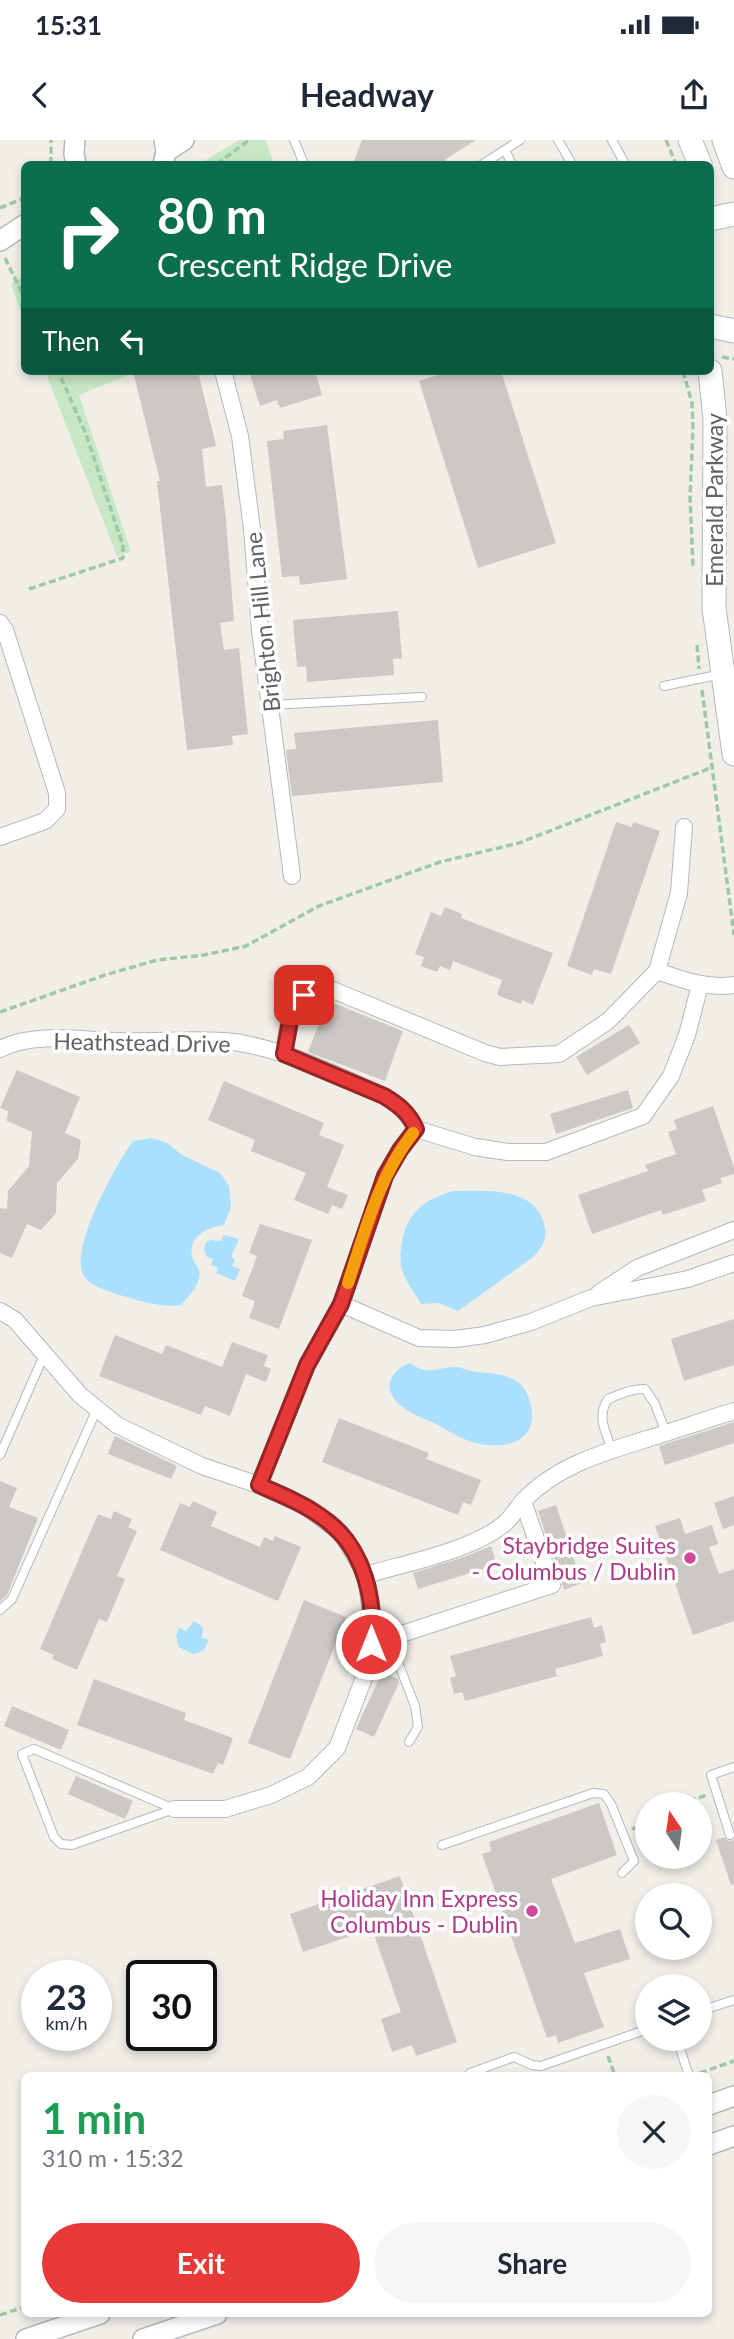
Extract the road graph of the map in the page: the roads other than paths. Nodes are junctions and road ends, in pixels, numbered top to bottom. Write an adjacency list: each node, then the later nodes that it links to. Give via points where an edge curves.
1 (75, 140): 10 (street)
2 (184, 140): 9 (street)
3 (520, 140): 8 (lane)
4 (558, 140): 14 (lane)
5 (612, 140): 15 (lane)
6 (690, 140): 16 (main road)
7 (297, 141): 11 (lane)
8 (505, 150): 12 (lane); 13 (lane)
9 (165, 152)
10 (75, 161)
11 (303, 161)
12 (488, 161)
13 (510, 161)
14 (570, 161)
15 (623, 161)
16 (699, 161)
17 (734, 214): 18 (main road)
18 (714, 218)
19 (21, 227): 20 (street)
20 (0, 241)
21 (714, 327): 22 (main road)
22 (734, 331)
23 (224, 375): 29 (street, Brighton Hill Lane, via 240,436)
24 (710, 375): 26 (main road, Emerald Parkway, via 715,419 714,608)
25 (0, 623): 32 (street, via 57,793 57,809 45,821)
26 (722, 674): 27 (lane); 30 (main road, Emerald Parkway)
27 (664, 686)
28 (422, 697): 29 (lane)
29 (270, 705): 33 (street, Brighton Hill Lane)
30 (734, 754)
31 (684, 827): 34 (street, via 679,893)
32 (0, 837)
33 (292, 876)
34 (657, 971): 35 (street); 38 (street, via 608,1021 559,1054 485,1053 333,990 318,989 293,1005)
35 (699, 985): 36 (street); 39 (street, via 671,1076 643,1116 546,1152 475,1147)
36 (734, 985)
37 (0, 1049): 38 (street, Heathstead Drive, via 24,1041 204,1040)
38 (284, 1054): 39 (street, Heathstead Drive, via 384,1096 410,1115)
39 (416, 1129): 43 (street, via 385,1176)
40 (734, 1230): 42 (street, via 637,1268)
41 (734, 1263): 42 (street, via 688,1279)
42 (591, 1298): 43 (street, via 519,1325 455,1339 419,1338)
43 (341, 1304): 51 (street, via 307,1365)
44 (0, 1311): 45 (street, via 15,1320)
45 (45, 1353): 46 (street); 50 (lane)
46 (97, 1409): 51 (street, via 156,1445); 54 (lane, via 12,1599)
47 (734, 1411): 48 (street)
48 (666, 1433): 49 (street); 49 (lane, via 646,1390 624,1393 608,1399 601,1411)
49 (612, 1450): 52 (street, via 553,1475)
50 (0, 1455)
51 (259, 1485): 53 (street, via 327,1520 342,1534)
52 (523, 1501): 53 (street, via 506,1522 482,1538); 55 (street, via 552,1585)
53 (366, 1575): 56 (street)
54 (0, 1610)
55 (389, 1639): 56 (street); 57 (lane, via 415,1706 418,1727)
56 (371, 1644): 59 (street, via 369,1665 337,1748 308,1777 225,1809)
57 (409, 1742)
58 (734, 1767): 60 (lane, via 711,1775)
59 (174, 1809): 59 (lane, via 34,1749 22,1754 54,1837 61,1844 72,1845)
60 (730, 1835)
61 (442, 1845): 62 (lane, via 593,1793 604,1794 634,1861)
62 (622, 1873)
63 (734, 2000): 64 (lane)
64 (712, 2007)
65 (635, 2033): 67 (lane, via 541,2066 514,2057)
66 (682, 2051): 68 (lane)
67 (473, 2072)
68 (689, 2072)
69 (734, 2096): 70 (street)
70 (712, 2104)
71 (734, 2136): 72 (street)
72 (712, 2144)
73 (91, 2317): 75 (street)
74 (207, 2317): 76 (street)
75 (26, 2339)
76 (143, 2339)

